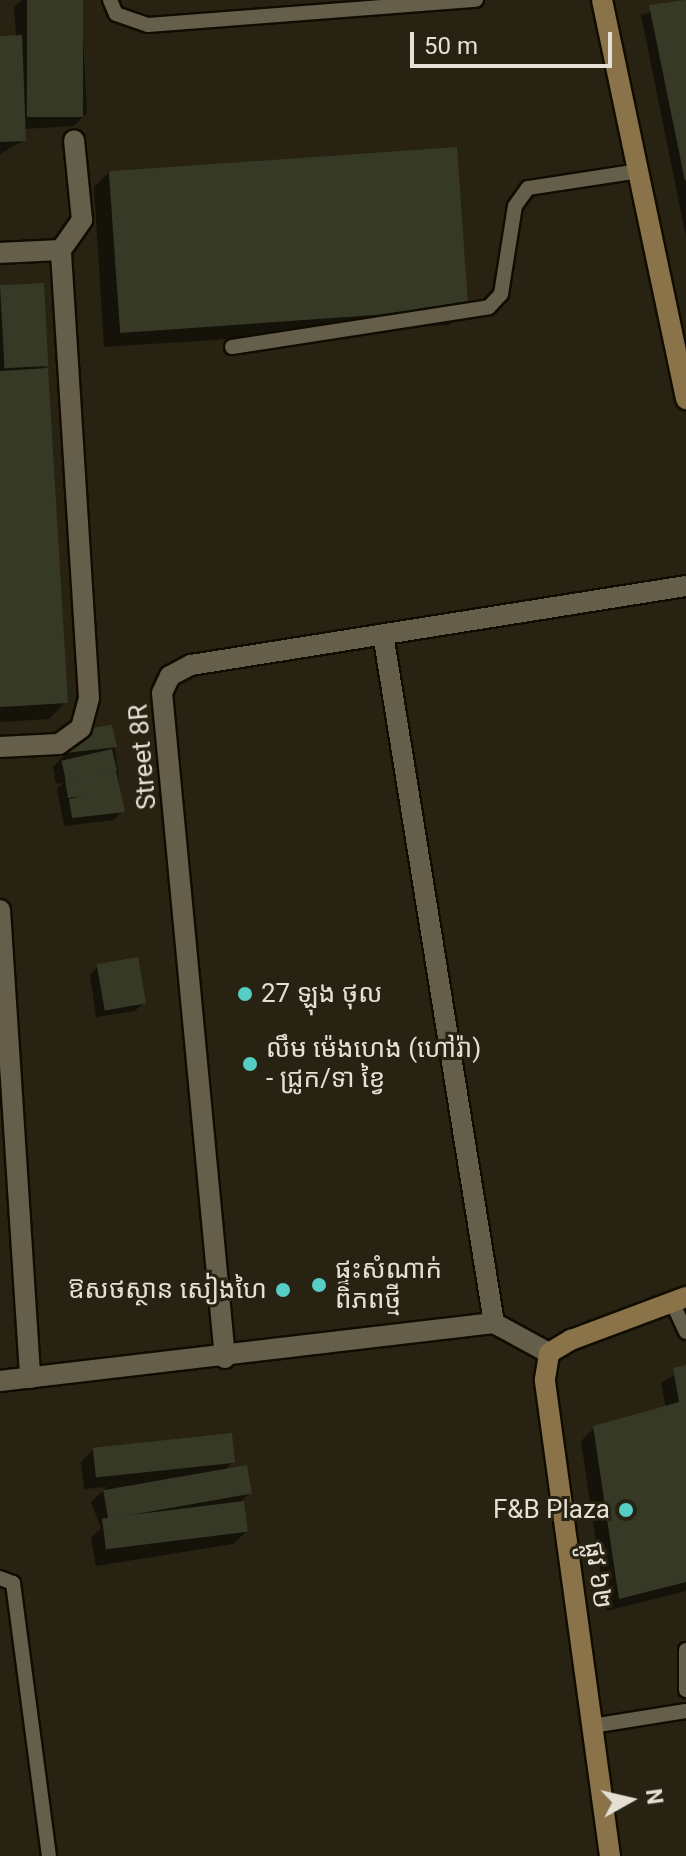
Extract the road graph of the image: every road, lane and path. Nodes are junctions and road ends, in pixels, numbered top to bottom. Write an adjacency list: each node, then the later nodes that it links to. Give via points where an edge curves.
1 (110, 0): 2 (lane, via 116,14 148,25)
2 (476, 0)
3 (602, 0): 5 (street)
4 (74, 140): 6 (street, via 82,220)
5 (639, 171): 8 (street); 9 (lane, via 528,188 515,206 501,294 489,307)
6 (61, 250): 7 (street); 13 (street, via 89,698 81,728 59,744)
7 (0, 253)
8 (680, 340): 10 (street)
9 (232, 347)
10 (686, 399)
11 (686, 586): 12 (street, Street 8R)
12 (384, 640): 16 (street); 19 (street, Street 8R, via 191,665 170,676 162,693)
13 (0, 747)
14 (0, 910): 20 (street)
15 (679, 1299): 17 (lane); 18 (street)
16 (494, 1323): 18 (street); 19 (street)
17 (686, 1332)
18 (549, 1353): 26 (street, ផ្លូវ ៦២, via 545,1379)
19 (225, 1358): 20 (street)
20 (30, 1378): 21 (street)
21 (0, 1381)
22 (0, 1578): 27 (lane, via 13,1583)
23 (686, 1650): 24 (lane)
24 (686, 1690)
25 (686, 1711): 26 (lane)
26 (592, 1726): 28 (street, ផ្លូវ ៦២)
27 (49, 1856)
28 (610, 1856)

